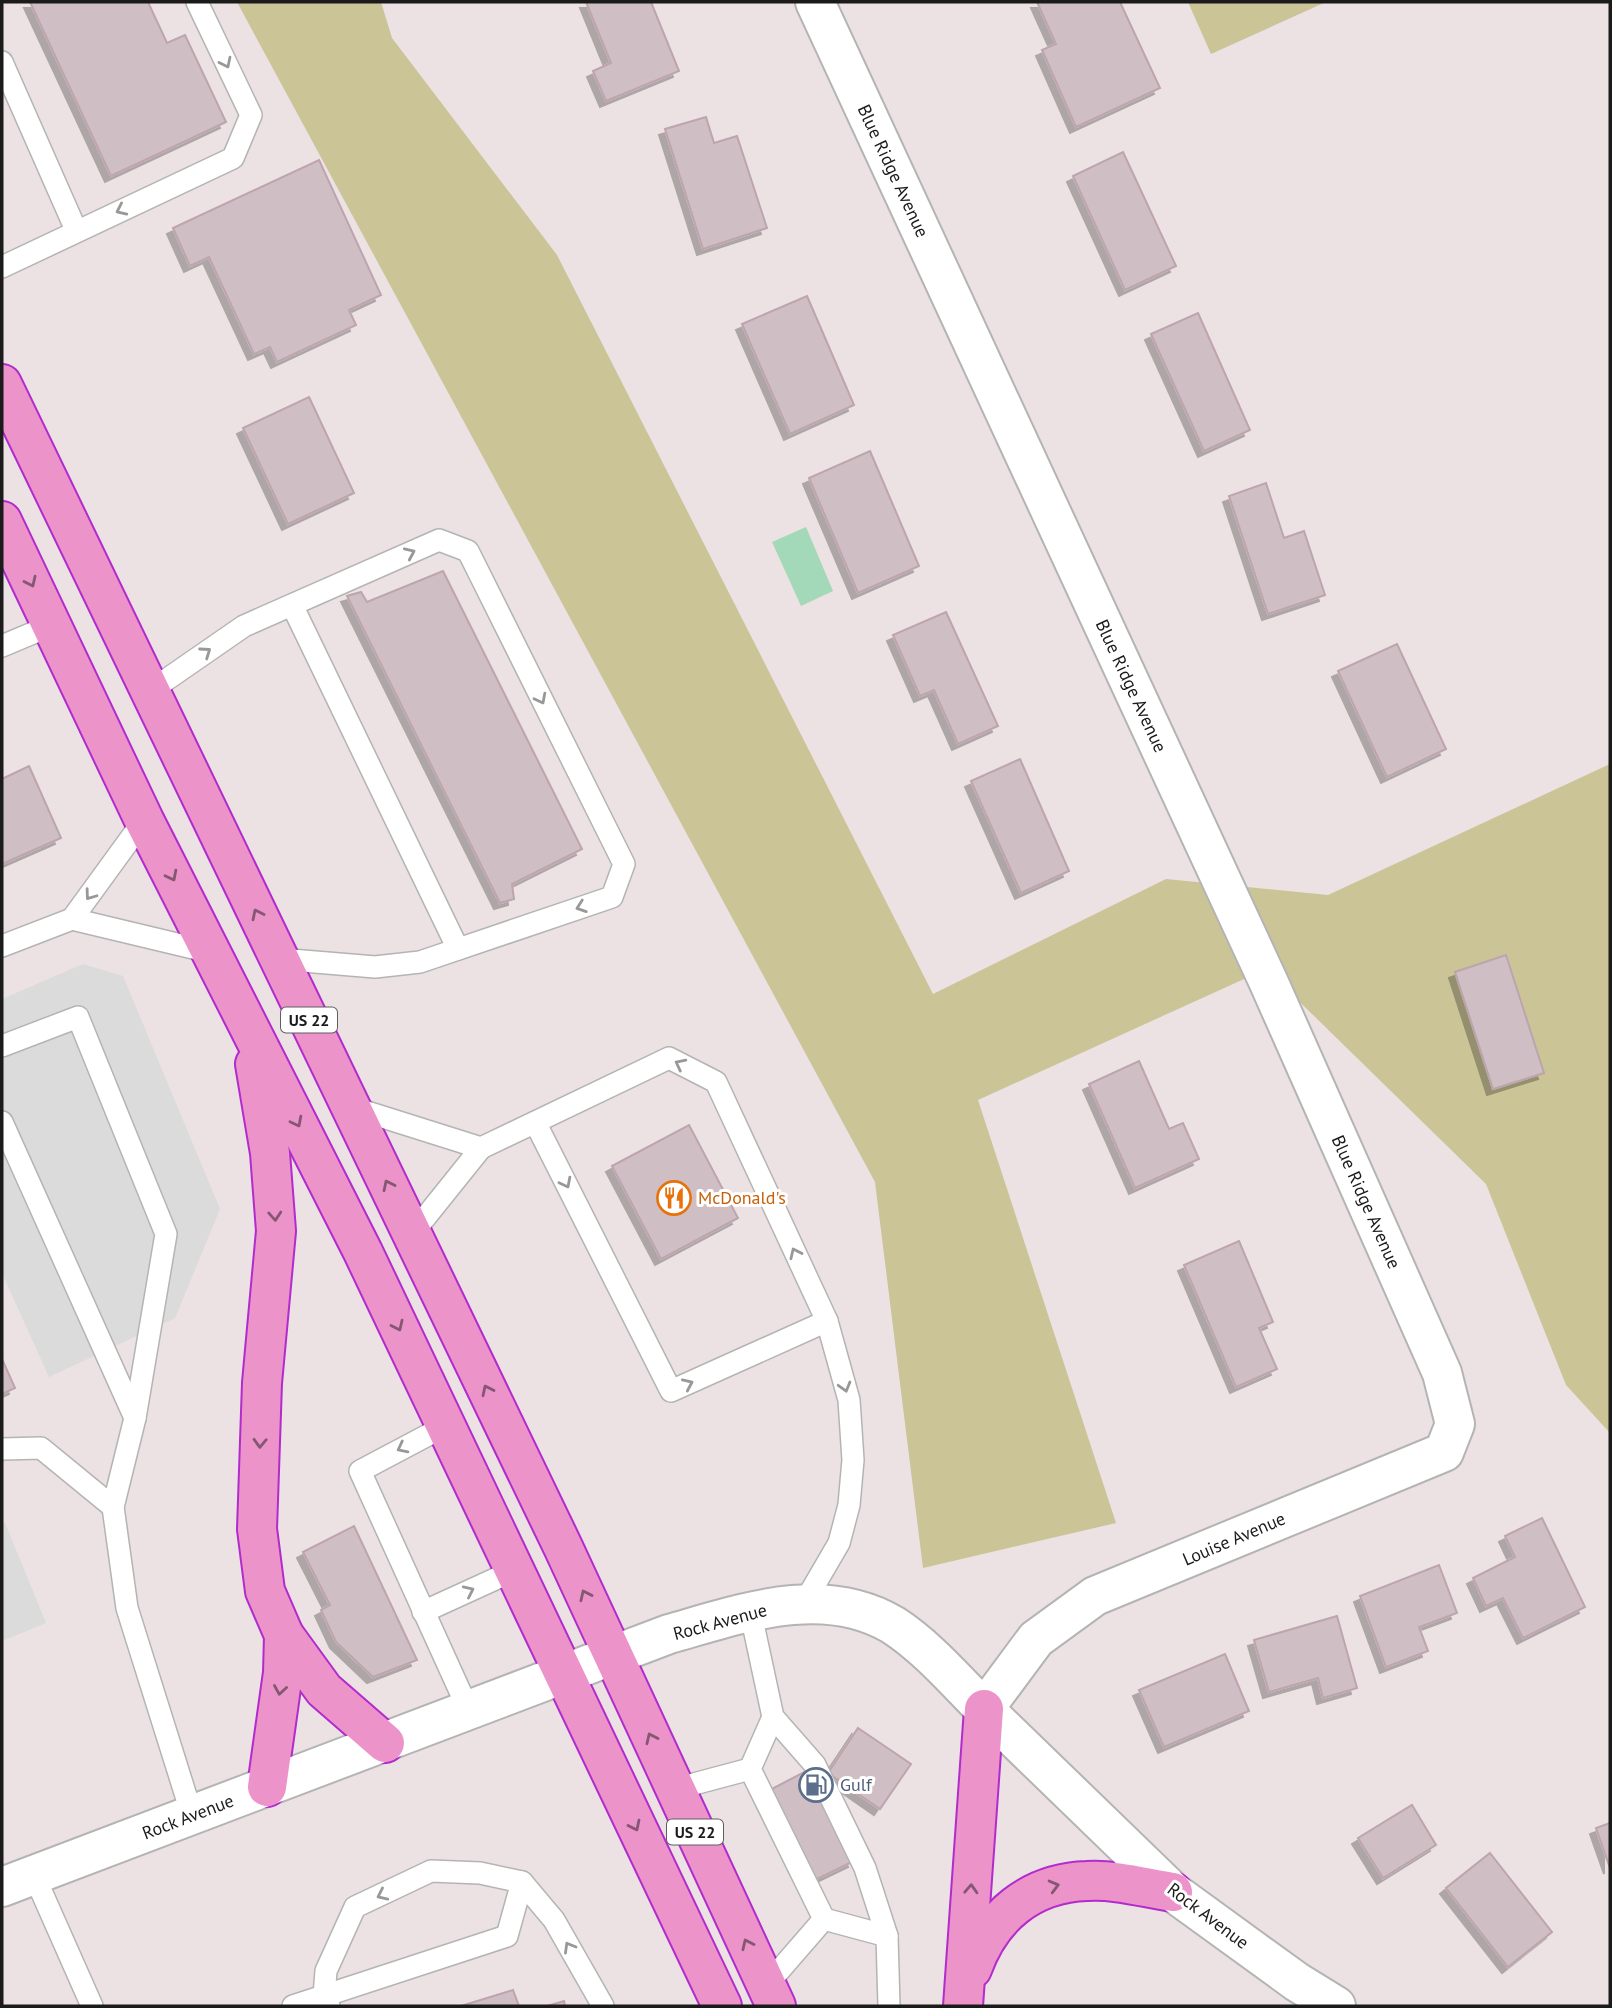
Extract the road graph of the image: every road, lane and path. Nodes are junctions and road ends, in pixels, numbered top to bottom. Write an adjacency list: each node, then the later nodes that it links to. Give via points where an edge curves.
1 (197, 2): 4 (lane, one-way to 4, via 251,115 233,158)
2 (815, 2): 26 (street, Blue Ridge Avenue, via 1264,972)
3 (2, 62): 4 (lane)
4 (76, 230): 5 (lane)
5 (2, 267)
6 (2, 384): 11 (highway, US 22)
7 (2, 520): 9 (highway, US 22, one-way to 9)
8 (292, 605): 11 (lane, one-way to 8, via 244,626); 15 (lane); 15 (lane, one-way to 15, via 439,540 468,551 624,864 612,897)
9 (52, 625): 10 (lane); 12 (highway, US 22)
10 (2, 646)
11 (150, 691): 17 (highway, US 22, one-way to 11)
12 (144, 820): 13 (lane, one-way to 13); 16 (highway, US 22, one-way to 16)
13 (72, 919): 14 (lane); 16 (lane)
14 (2, 946)
15 (458, 949): 17 (lane, via 421,962 375,967)
16 (210, 952): 18 (highway, US 22)
17 (279, 958): 20 (highway, US 22)
18 (248, 1027): 28 (highway, US 22, one-way to 28, via 363,1252); 35 (highway, one-way to 35, via 270,1153 276,1231 262,1383 257,1530 265,1591)
19 (2, 1046): 27 (lane, via 78,1017 166,1234)
20 (351, 1107): 23 (lane); 24 (highway, US 22, one-way to 20)
21 (2, 1122): 27 (lane)
22 (535, 1122): 23 (lane); 25 (lane, one-way to 22, via 716,1082 669,1058); 25 (lane, one-way to 25, via 671,1391)
23 (481, 1149): 24 (lane)
24 (412, 1234): 36 (highway, US 22, one-way to 24)
25 (827, 1321): 32 (lane, one-way to 32, via 849,1400 853,1460 849,1505 839,1543)
26 (1442, 1373): 38 (street, Louise Avenue, via 1455,1424 1444,1452 1095,1596 1036,1639)
27 (135, 1418): 30 (lane)
28 (445, 1426): 31 (highway, US 22); 34 (lane, one-way to 34, via 360,1471)
29 (2, 1449): 30 (lane, via 41,1448)
30 (113, 1507): 45 (lane, via 127,1608)
31 (515, 1570): 34 (lane, one-way to 31); 37 (highway, US 22)
32 (804, 1603): 33 (street, Rock Avenue); 38 (street, Rock Avenue, via 856,1611 891,1624 917,1643)
33 (750, 1611): 36 (street, Rock Avenue, via 669,1634); 40 (lane)
34 (423, 1612): 39 (lane)
35 (284, 1634): 41 (highway, via 324,1690); 43 (highway, one-way to 43)
36 (613, 1657): 37 (street, Rock Avenue); 44 (highway, US 22, one-way to 36)
37 (564, 1676): 39 (street, Rock Avenue); 57 (highway, US 22, one-way to 57)
38 (984, 1709): 48 (street, Rock Avenue); 52 (highway, one-way to 38)
39 (469, 1712): 41 (street, Rock Avenue)
40 (773, 1717): 42 (lane); 50 (lane, via 815,1765 865,1868)
41 (386, 1743): 43 (street, Rock Avenue)
42 (750, 1769): 44 (lane); 49 (lane)
43 (267, 1787): 45 (street, Rock Avenue)
44 (675, 1789): 51 (highway, US 22, one-way to 44)
45 (192, 1815): 46 (street, Rock Avenue)
46 (18, 1881): 54 (lane)
47 (522, 1882): 53 (lane, via 507,1936); 53 (lane, one-way to 53, via 480,1873 431,1871 355,1907 326,1971); 56 (lane, one-way to 47, via 554,1920)
48 (1173, 1892): 52 (highway, one-way to 48, via 982,1941 1027,1897 1051,1885 1090,1880); 59 (street, Rock Avenue)
49 (824, 1919): 50 (lane); 51 (lane)
50 (887, 1936): 58 (lane)
51 (771, 1996)
52 (964, 1997)
53 (327, 2001): 55 (lane)
54 (92, 2006)
55 (293, 2006)
56 (603, 2006)
57 (722, 2006)
58 (889, 2006)
59 (1336, 2006)

